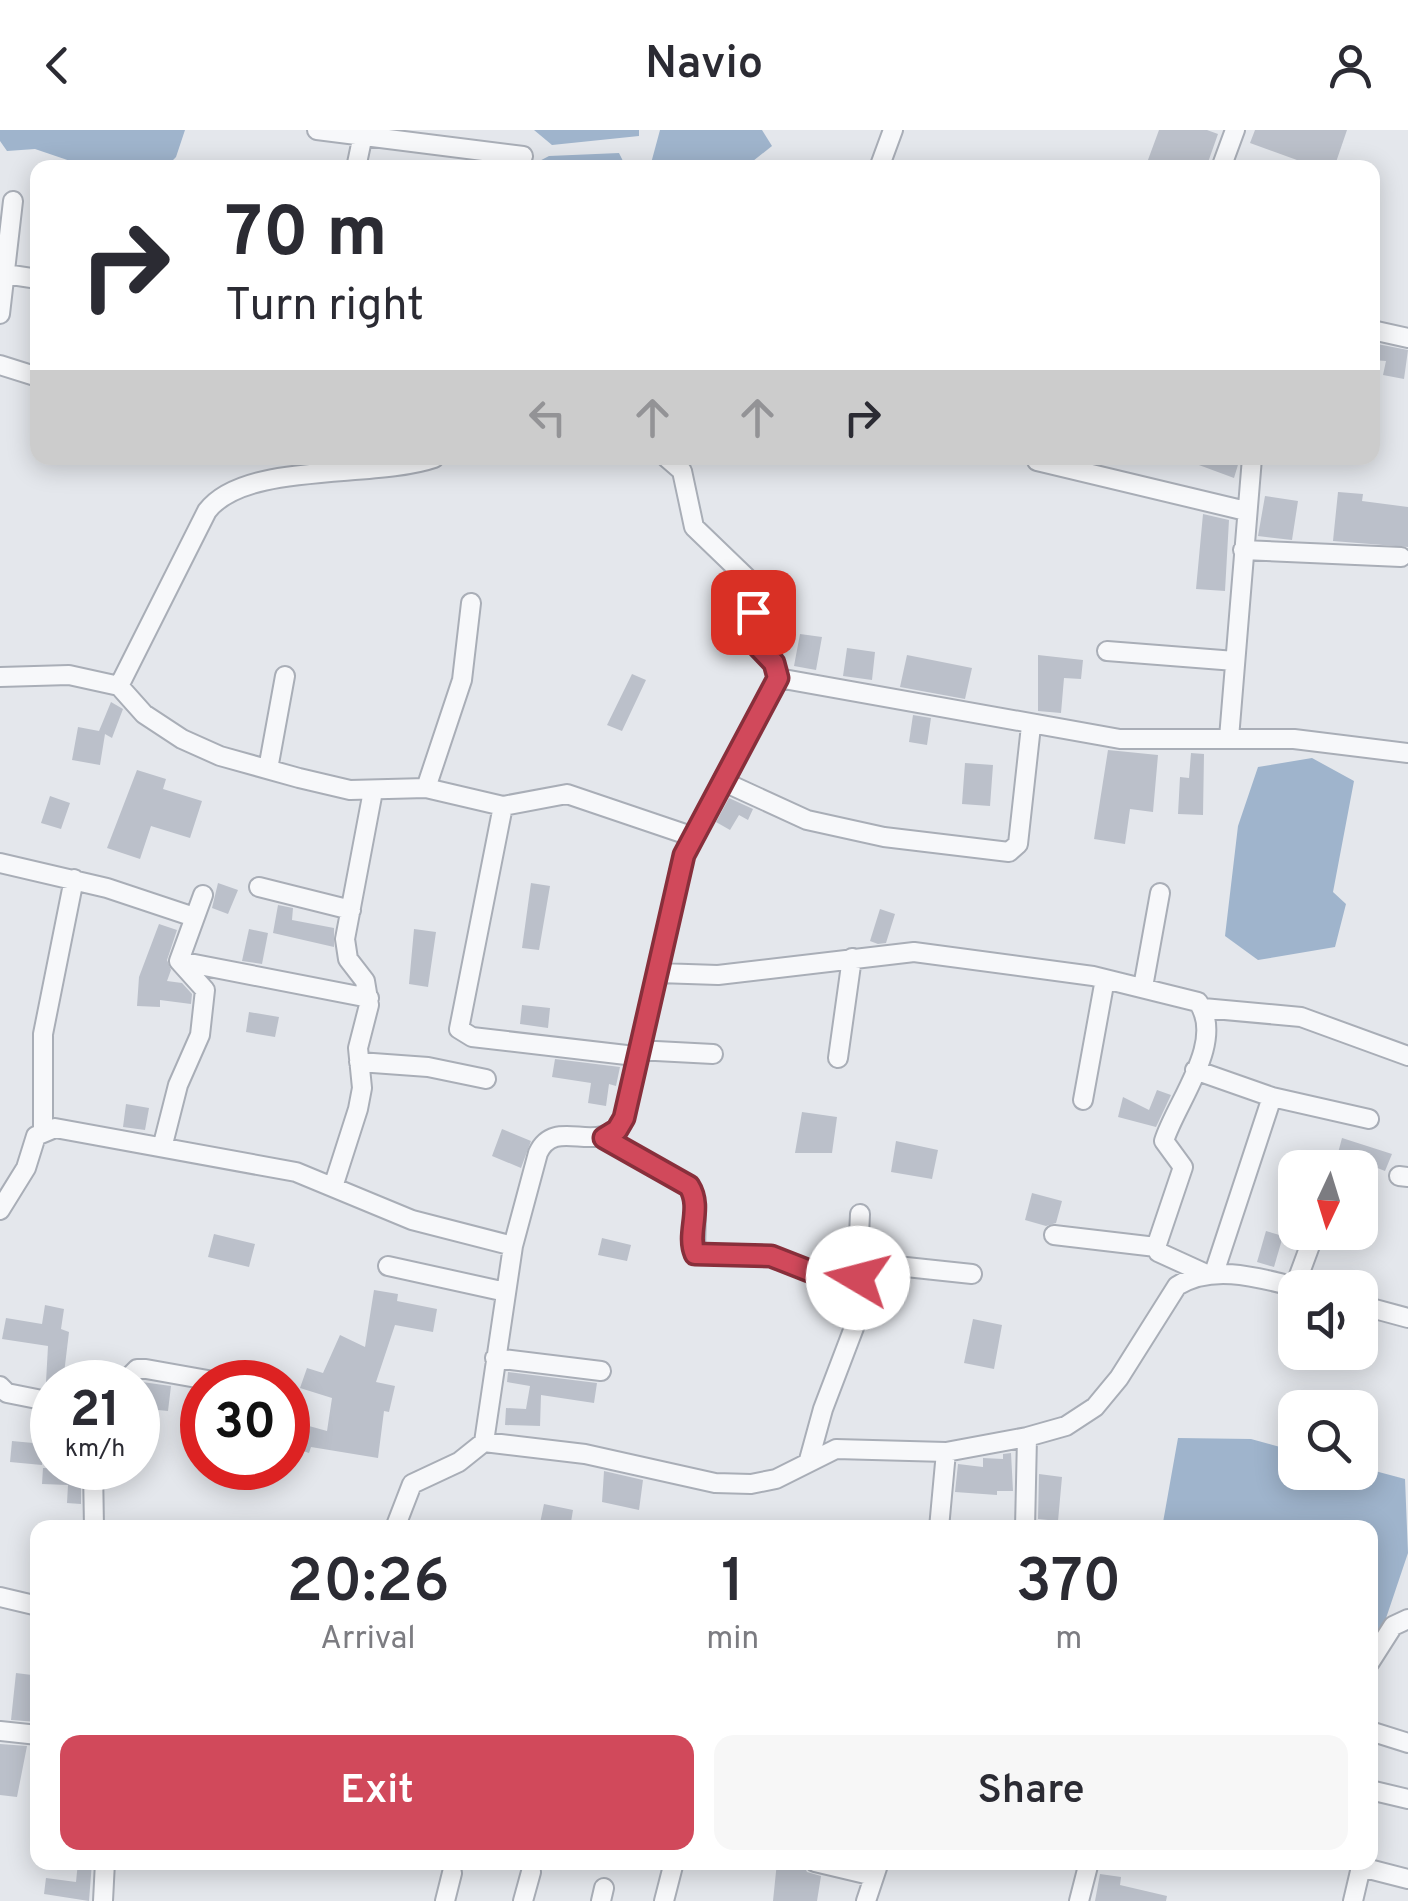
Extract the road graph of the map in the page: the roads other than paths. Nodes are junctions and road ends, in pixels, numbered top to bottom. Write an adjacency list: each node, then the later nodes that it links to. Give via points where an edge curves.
1 (318, 130): 4 (street)
2 (893, 130): 7 (street)
3 (1235, 130): 8 (street)
4 (363, 133): 5 (street); 6 (street)
5 (523, 156)
6 (358, 160)
7 (882, 160)
8 (1224, 160)
9 (14, 201): 11 (street)
10 (30, 280): 11 (street)
11 (3, 284): 12 (street)
12 (0, 314)
13 (1380, 332): 14 (street)
14 (1408, 338)
15 (0, 366): 16 (street)
16 (30, 375)
17 (348, 465): 30 (street, via 276,476 214,502)
18 (676, 465): 29 (street, via 694,528 749,580 752,640 774,663)
19 (1054, 465): 21 (street)
20 (1251, 465): 21 (street)
21 (1246, 511): 22 (street)
22 (1243, 550): 23 (street); 26 (street)
23 (1401, 557)
24 (471, 604): 36 (street, via 462,680)
25 (1106, 651): 26 (street)
26 (1235, 662): 32 (street)
27 (285, 676): 34 (street)
28 (0, 677): 30 (street, via 69,675)
29 (778, 678): 31 (street); 35 (street)
30 (119, 686): 34 (street, via 144,714 182,739)
31 (1031, 726): 32 (street, via 1120,739); 35 (street, via 1018,844 1009,852 884,838 807,820)
32 (1230, 738): 33 (street, via 1351,743)
33 (1408, 753)
34 (268, 769): 37 (street)
35 (722, 782): 39 (street)
36 (426, 788): 37 (street); 38 (street)
37 (373, 791): 45 (street)
38 (503, 806): 39 (street, via 567,794); 54 (street, via 459,1029 472,1037)
39 (692, 836): 49 (street)
40 (0, 863): 41 (street)
41 (74, 880): 46 (street); 64 (street, via 44,1034)
42 (259, 887): 45 (street)
43 (1160, 893): 51 (street)
44 (203, 895): 46 (street)
45 (351, 910): 52 (street, via 345,951)
46 (194, 917): 48 (street)
47 (852, 958): 49 (street, via 718,976); 50 (street, via 943,954); 57 (street)
48 (180, 961): 52 (street); 66 (street, via 205,990 205,1017)
49 (658, 973): 54 (street)
50 (1105, 979): 51 (street); 62 (street)
51 (1143, 987): 53 (street)
52 (368, 998): 58 (street)
53 (1203, 1008): 56 (street, via 1301,1017); 59 (street, via 1206,1035)
54 (636, 1053): 55 (street); 65 (street, via 624,1118)
55 (713, 1054)
56 (1408, 1056)
57 (838, 1058)
58 (358, 1062): 60 (street); 67 (street, via 358,1109)
59 (1195, 1070): 61 (street); 72 (street, via 1164,1142 1183,1168)
60 (486, 1080)
61 (1272, 1097): 63 (street); 75 (street)
62 (1084, 1100)
63 (1369, 1119)
64 (43, 1130): 66 (street); 68 (street)
65 (604, 1138): 71 (street, via 560,1136 540,1146); 74 (street, via 689,1186 696,1208 695,1254 771,1256 817,1274)
66 (162, 1144): 67 (street, via 296,1172)
67 (332, 1188): 71 (street, via 412,1220)
68 (0, 1210)
69 (860, 1214): 74 (street)
70 (1054, 1236): 72 (street)
71 (513, 1246): 78 (street)
72 (1156, 1247): 75 (street)
73 (388, 1266): 78 (street)
74 (859, 1270): 76 (street); 88 (street, via 855,1325)
75 (1209, 1273): 77 (street); 85 (street, via 1178,1286 1095,1406 1066,1426)
76 (972, 1274)
77 (1278, 1284)
78 (506, 1292): 81 (street)
79 (1378, 1309): 80 (street)
80 (1408, 1318)
81 (495, 1358): 82 (street); 86 (street)
82 (601, 1371)
83 (0, 1386): 84 (street)
84 (30, 1398)
85 (1027, 1437): 87 (street); 93 (street)
86 (484, 1442): 88 (street, via 586,1454 716,1483 764,1483); 91 (street, via 412,1484)
87 (946, 1452): 88 (street, via 848,1447); 92 (street)
88 (809, 1460)
89 (94, 1490): 90 (street)
90 (94, 1520)
91 (398, 1520)
92 (940, 1520)
93 (1025, 1520)
94 (0, 1596): 95 (street)
95 (30, 1604)
96 (1408, 1619): 97 (street, via 1393,1626)
97 (1378, 1649)
98 (0, 1731): 100 (street)
99 (1378, 1733): 101 (street)
100 (30, 1734)
101 (1408, 1743)
102 (1378, 1792): 103 (street)
103 (1408, 1800)
104 (105, 1870): 113 (street)
105 (672, 1870): 116 (street)
106 (876, 1870): 117 (street)
107 (1087, 1870): 118 (street)
108 (1360, 1870): 119 (street)
109 (1377, 1870): 112 (street)
110 (531, 1872): 115 (street)
111 (452, 1874): 114 (street)
112 (1408, 1878)
113 (103, 1901)
114 (444, 1901)
115 (524, 1901)
116 (664, 1901)
117 (866, 1901)
118 (1080, 1901)
119 (1354, 1901)

